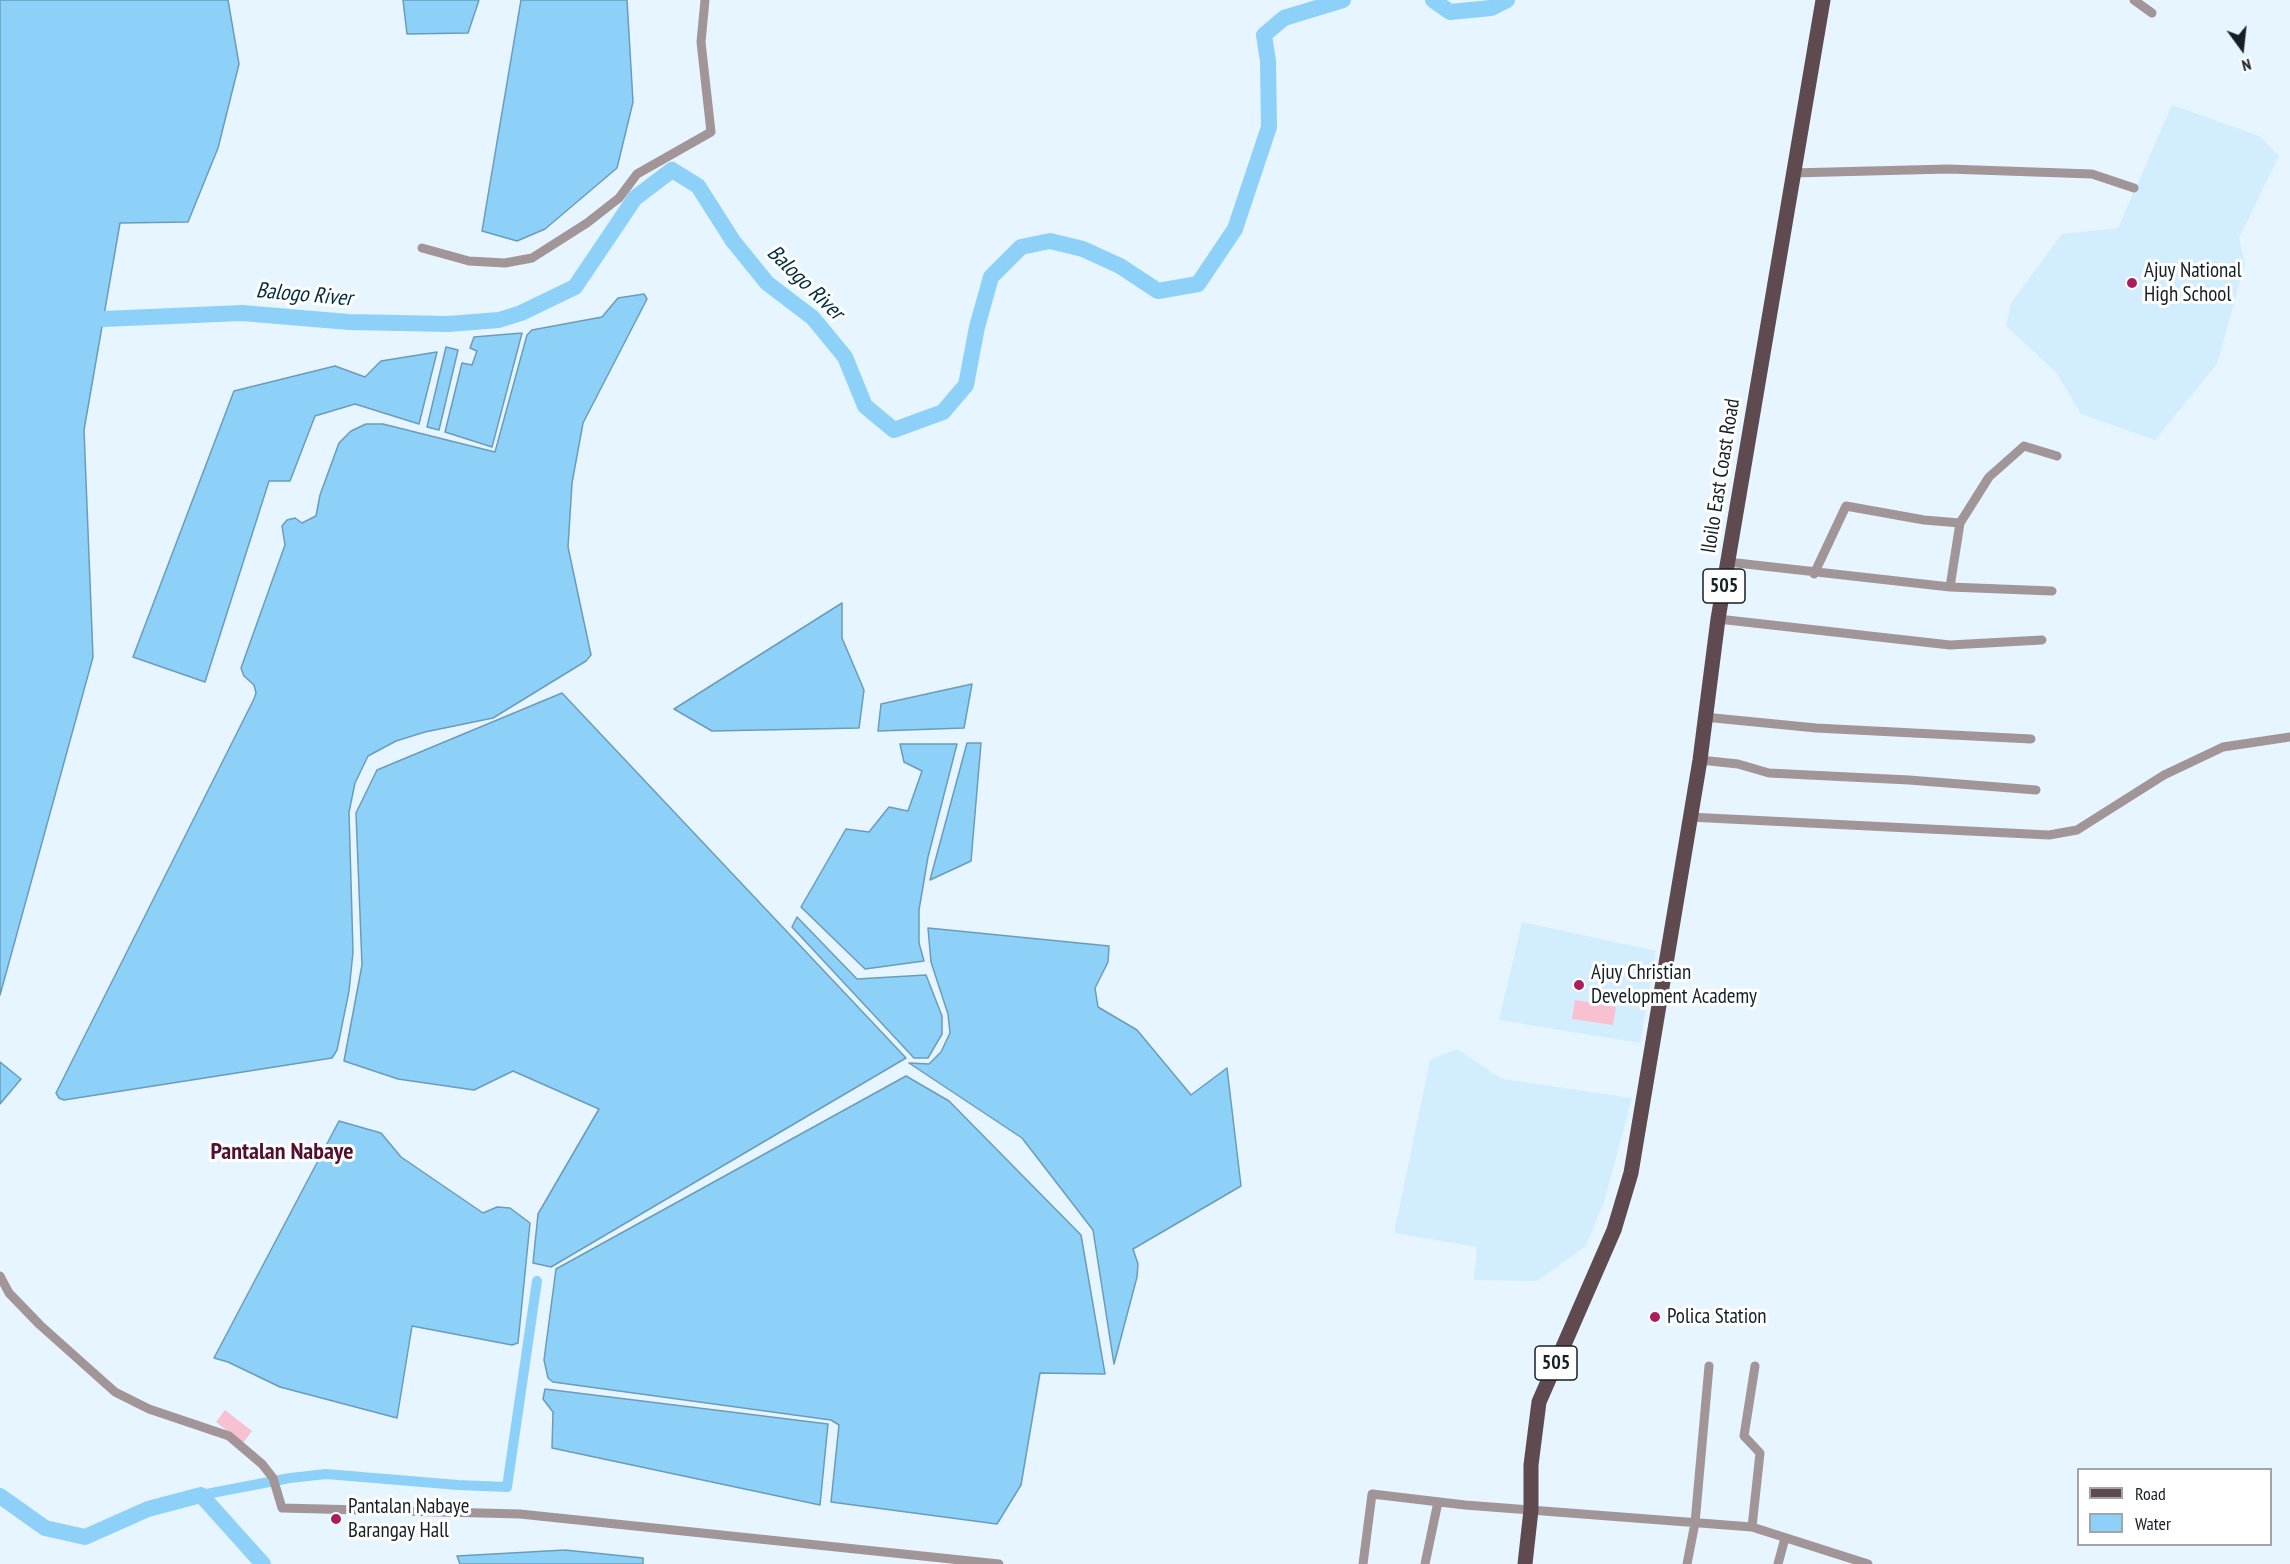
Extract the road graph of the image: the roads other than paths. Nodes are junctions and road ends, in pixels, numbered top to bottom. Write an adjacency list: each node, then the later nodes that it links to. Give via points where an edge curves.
1 (705, 0): 7 (street, via 701,42 711,132 637,174 619,198 532,258 505,263 468,261)
2 (1823, 0): 5 (main road, Iloilo East Coast Road / 505)
3 (2134, 0): 4 (street)
4 (2152, 13)
5 (1792, 173): 6 (street, via 1948,169 2092,174); 10 (main road, Iloilo East Coast Road / 505)
6 (2134, 188)
7 (423, 248)
8 (2057, 456): 9 (street, via 2024,446 1989,477)
9 (1960, 523): 11 (street, via 1846,506); 12 (street)
10 (1728, 562): 11 (street); 14 (main road, Iloilo East Coast Road / 505)
11 (1814, 574): 12 (street)
12 (1950, 587): 13 (street)
13 (2052, 591)
14 (1718, 619): 15 (street, via 1950,645); 16 (main road, Iloilo East Coast Road / 505)
15 (2042, 640)
16 (1704, 717): 18 (street, via 1804,728); 19 (main road, Iloilo East Coast Road / 505)
17 (2290, 737): 21 (street, via 2223,747 2164,775 2078,830 2049,835)
18 (2031, 739)
19 (1700, 760): 20 (street, via 1738,764 1769,773); 21 (main road, Iloilo East Coast Road / 505)
20 (2036, 790)
21 (1689, 817): 26 (main road, Iloilo East Coast Road / 505, via 1630,1173 1614,1230 1539,1402 1531,1466)
22 (0, 1276): 30 (street, via 9,1293 40,1325 115,1392 149,1409 229,1436 273,1478 282,1508 520,1514)
23 (1709, 1366): 27 (street)
24 (1755, 1366): 28 (street, via 1744,1437 1760,1453)
25 (1438, 1502): 26 (street); 31 (street, via 1372,1494); 32 (street)
26 (1531, 1510): 27 (street); 33 (main road, 505)
27 (1695, 1523): 28 (street); 34 (street)
28 (1752, 1527): 29 (street)
29 (1785, 1538): 35 (street); 36 (street)
30 (999, 1564)
31 (1363, 1564)
32 (1425, 1564)
33 (1525, 1564)
34 (1687, 1564)
35 (1778, 1564)
36 (1868, 1564)

